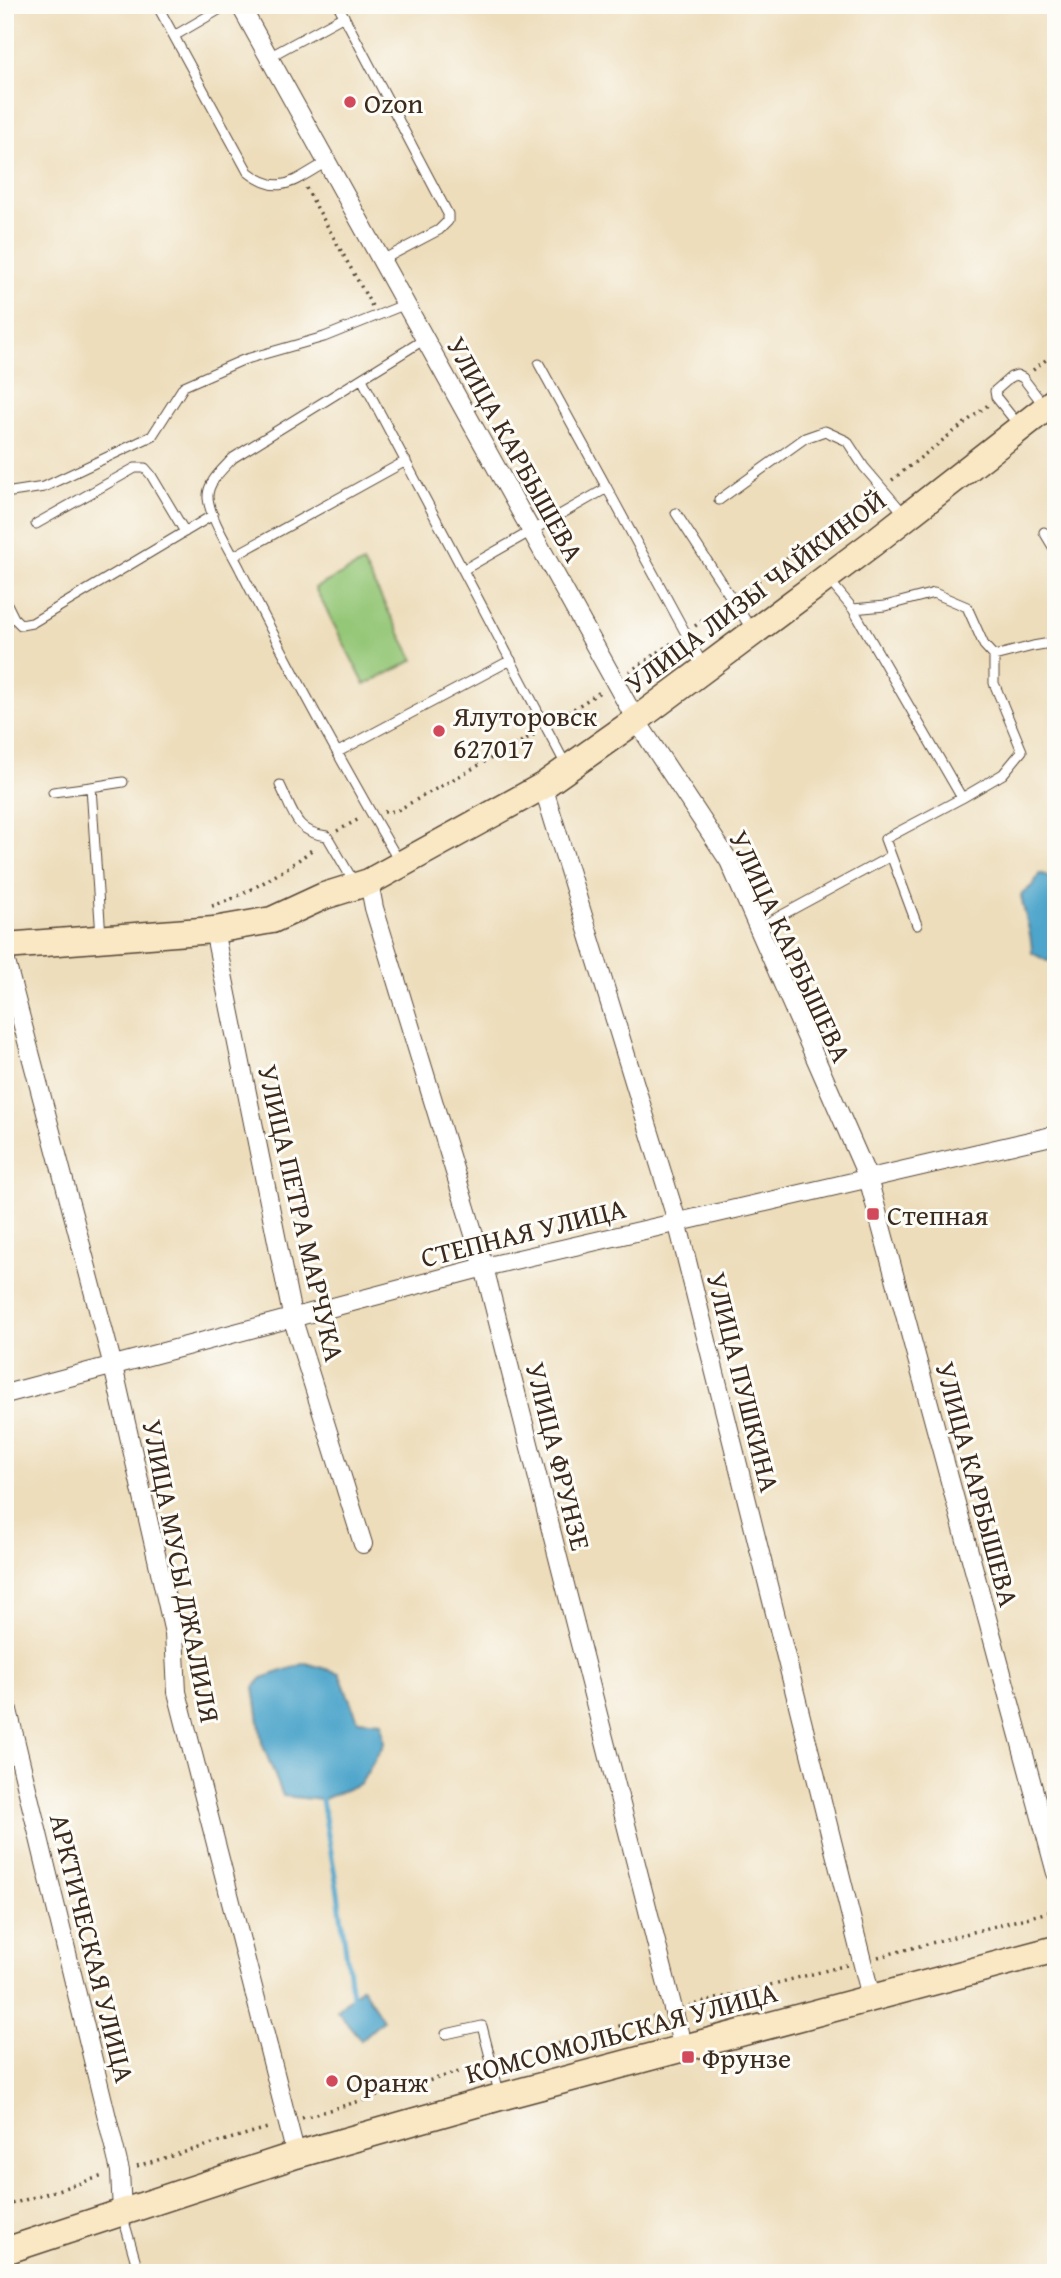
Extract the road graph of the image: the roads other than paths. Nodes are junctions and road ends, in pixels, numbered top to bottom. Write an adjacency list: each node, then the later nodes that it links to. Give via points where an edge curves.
1 (157, 5): 6 (lane)
2 (227, 5): 6 (lane)
3 (240, 5): 7 (street, УЛИЦА КАРБЫШЕВА)
4 (338, 5): 5 (lane)
5 (344, 16): 7 (lane); 9 (lane, via 448,214 439,230)
6 (174, 36): 8 (lane, via 248,172 262,183 282,186)
7 (269, 57): 8 (street, УЛИЦА КАРБЫШЕВА)
8 (327, 162): 9 (street, УЛИЦА КАРБЫШЕВА)
9 (382, 260): 10 (street, УЛИЦА КАРБЫШЕВА)
10 (406, 304): 11 (street, УЛИЦА КАРБЫШЕВА); 18 (lane, via 324,337 243,359 184,386 152,436 44,487)
11 (425, 339): 13 (lane); 24 (street, УЛИЦА КАРБЫШЕВА)
12 (540, 364): 17 (lane)
13 (362, 379): 16 (lane); 21 (lane, via 233,458 210,488)
14 (1051, 404): 15 (street, УЛИЦА ЛИЗЫ ЧАЙКИНОЙ); 15 (lane, via 1017,375 998,387 997,398)
15 (1021, 428): 22 (street, УЛИЦА ЛИЗЫ ЧАЙКИНОЙ)
16 (405, 461): 28 (lane); 29 (lane)
17 (607, 488): 24 (lane); 37 (lane)
18 (5, 493)
19 (719, 500): 22 (lane, via 805,438 825,431 847,441)
20 (676, 513): 33 (lane)
21 (213, 515): 25 (lane); 28 (lane)
22 (907, 516): 30 (street, УЛИЦА ЛИЗЫ ЧАЙКИНОЙ)
23 (36, 524): 25 (lane, via 135,468 145,468)
24 (532, 531): 29 (lane); 38 (street, УЛИЦА КАРБЫШЕВА)
25 (185, 532): 31 (lane, via 32,623 21,625)
26 (1044, 532): 27 (lane)
27 (1056, 552)
28 (234, 556): 39 (lane)
29 (463, 570): 36 (lane)
30 (826, 577): 32 (lane); 33 (street, УЛИЦА ЛИЗЫ ЧАЙКИНОЙ)
31 (5, 600)
32 (853, 609): 35 (lane, via 934,593 967,607); 46 (lane)
33 (753, 632): 37 (street, УЛИЦА ЛИЗЫ ЧАЙКИНОЙ)
34 (1056, 642): 35 (lane)
35 (994, 656): 46 (lane, via 993,683 1022,751 1003,774)
36 (511, 660): 39 (lane); 40 (lane)
37 (705, 668): 38 (street, УЛИЦА ЛИЗЫ ЧАЙКИНОЙ)
38 (636, 720): 40 (street, УЛИЦА ЛИЗЫ ЧАЙКИНОЙ); 52 (street, УЛИЦА КАРБЫШЕВА, via 729,861)
39 (338, 752): 48 (lane)
40 (568, 768): 43 (street, УЛИЦА ЛИЗЫ ЧАЙКИНОЙ)
41 (123, 782): 44 (lane)
42 (280, 785): 49 (lane, via 302,829 327,836)
43 (543, 786): 48 (street, УЛИЦА ЛИЗЫ ЧАЙКИНОЙ); 58 (street, УЛИЦА ПУШКИНА)
44 (91, 787): 45 (lane); 53 (lane)
45 (53, 792)
46 (962, 798): 47 (lane, via 885,839)
47 (891, 856): 51 (lane); 52 (lane)
48 (401, 864): 49 (street, УЛИЦА ЛИЗЫ ЧАЙКИНОЙ)
49 (362, 884): 50 (street, УЛИЦА ЛИЗЫ ЧАЙКИНОЙ, via 272,920); 59 (street, УЛИЦА ФРУНЗЕ, via 374,908)
50 (209, 919): 53 (street, УЛИЦА ЛИЗЫ ЧАЙКИНОЙ); 60 (street, УЛИЦА ПЕТРА МАРЧУКА)
51 (917, 925)
52 (758, 928): 57 (street, УЛИЦА КАРБЫШЕВА)
53 (101, 939): 54 (street, УЛИЦА ЛИЗЫ ЧАЙКИНОЙ)
54 (5, 946)
55 (5, 958): 61 (street, УЛИЦА МУСЫ ДЖАЛИЛЯ)
56 (1056, 1135): 57 (street, СТЕПНАЯ УЛИЦА)
57 (868, 1178): 58 (street, СТЕПНАЯ УЛИЦА); 65 (street, УЛИЦА КАРБЫШЕВА)
58 (677, 1221): 59 (street, СТЕПНАЯ УЛИЦА); 67 (street, УЛИЦА ПУШКИНА)
59 (484, 1267): 60 (street, СТЕПНАЯ УЛИЦА); 69 (street, УЛИЦА ФРУНЗЕ)
60 (293, 1320): 61 (street, СТЕПНАЯ УЛИЦА); 63 (street, УЛИЦА ПЕТРА МАРЧУКА)
61 (113, 1366): 62 (street, СТЕПНАЯ УЛИЦА); 71 (street, УЛИЦА МУСЫ ДЖАЛИЛЯ, via 174,1633 177,1692)
62 (5, 1394)
63 (363, 1544)
64 (5, 1698): 72 (street, АРКТИЧЕСКАЯ УЛИЦА, via 120,2171)
65 (1056, 1873)
66 (1056, 1949): 67 (street, КОМСОМОЛЬСКАЯ УЛИЦА)
67 (871, 1997): 69 (street, КОМСОМОЛЬСКАЯ УЛИЦА)
68 (446, 2034): 70 (lane, via 482,2025)
69 (683, 2048): 70 (street, КОМСОМОЛЬСКАЯ УЛИЦА)
70 (500, 2097): 71 (street, КОМСОМОЛЬСКАЯ УЛИЦА)
71 (296, 2155): 72 (street, КОМСОМОЛЬСКАЯ УЛИЦА)
72 (122, 2212): 73 (street, КОМСОМОЛЬСКАЯ УЛИЦА); 74 (lane)
73 (5, 2251)
74 (139, 2273)

